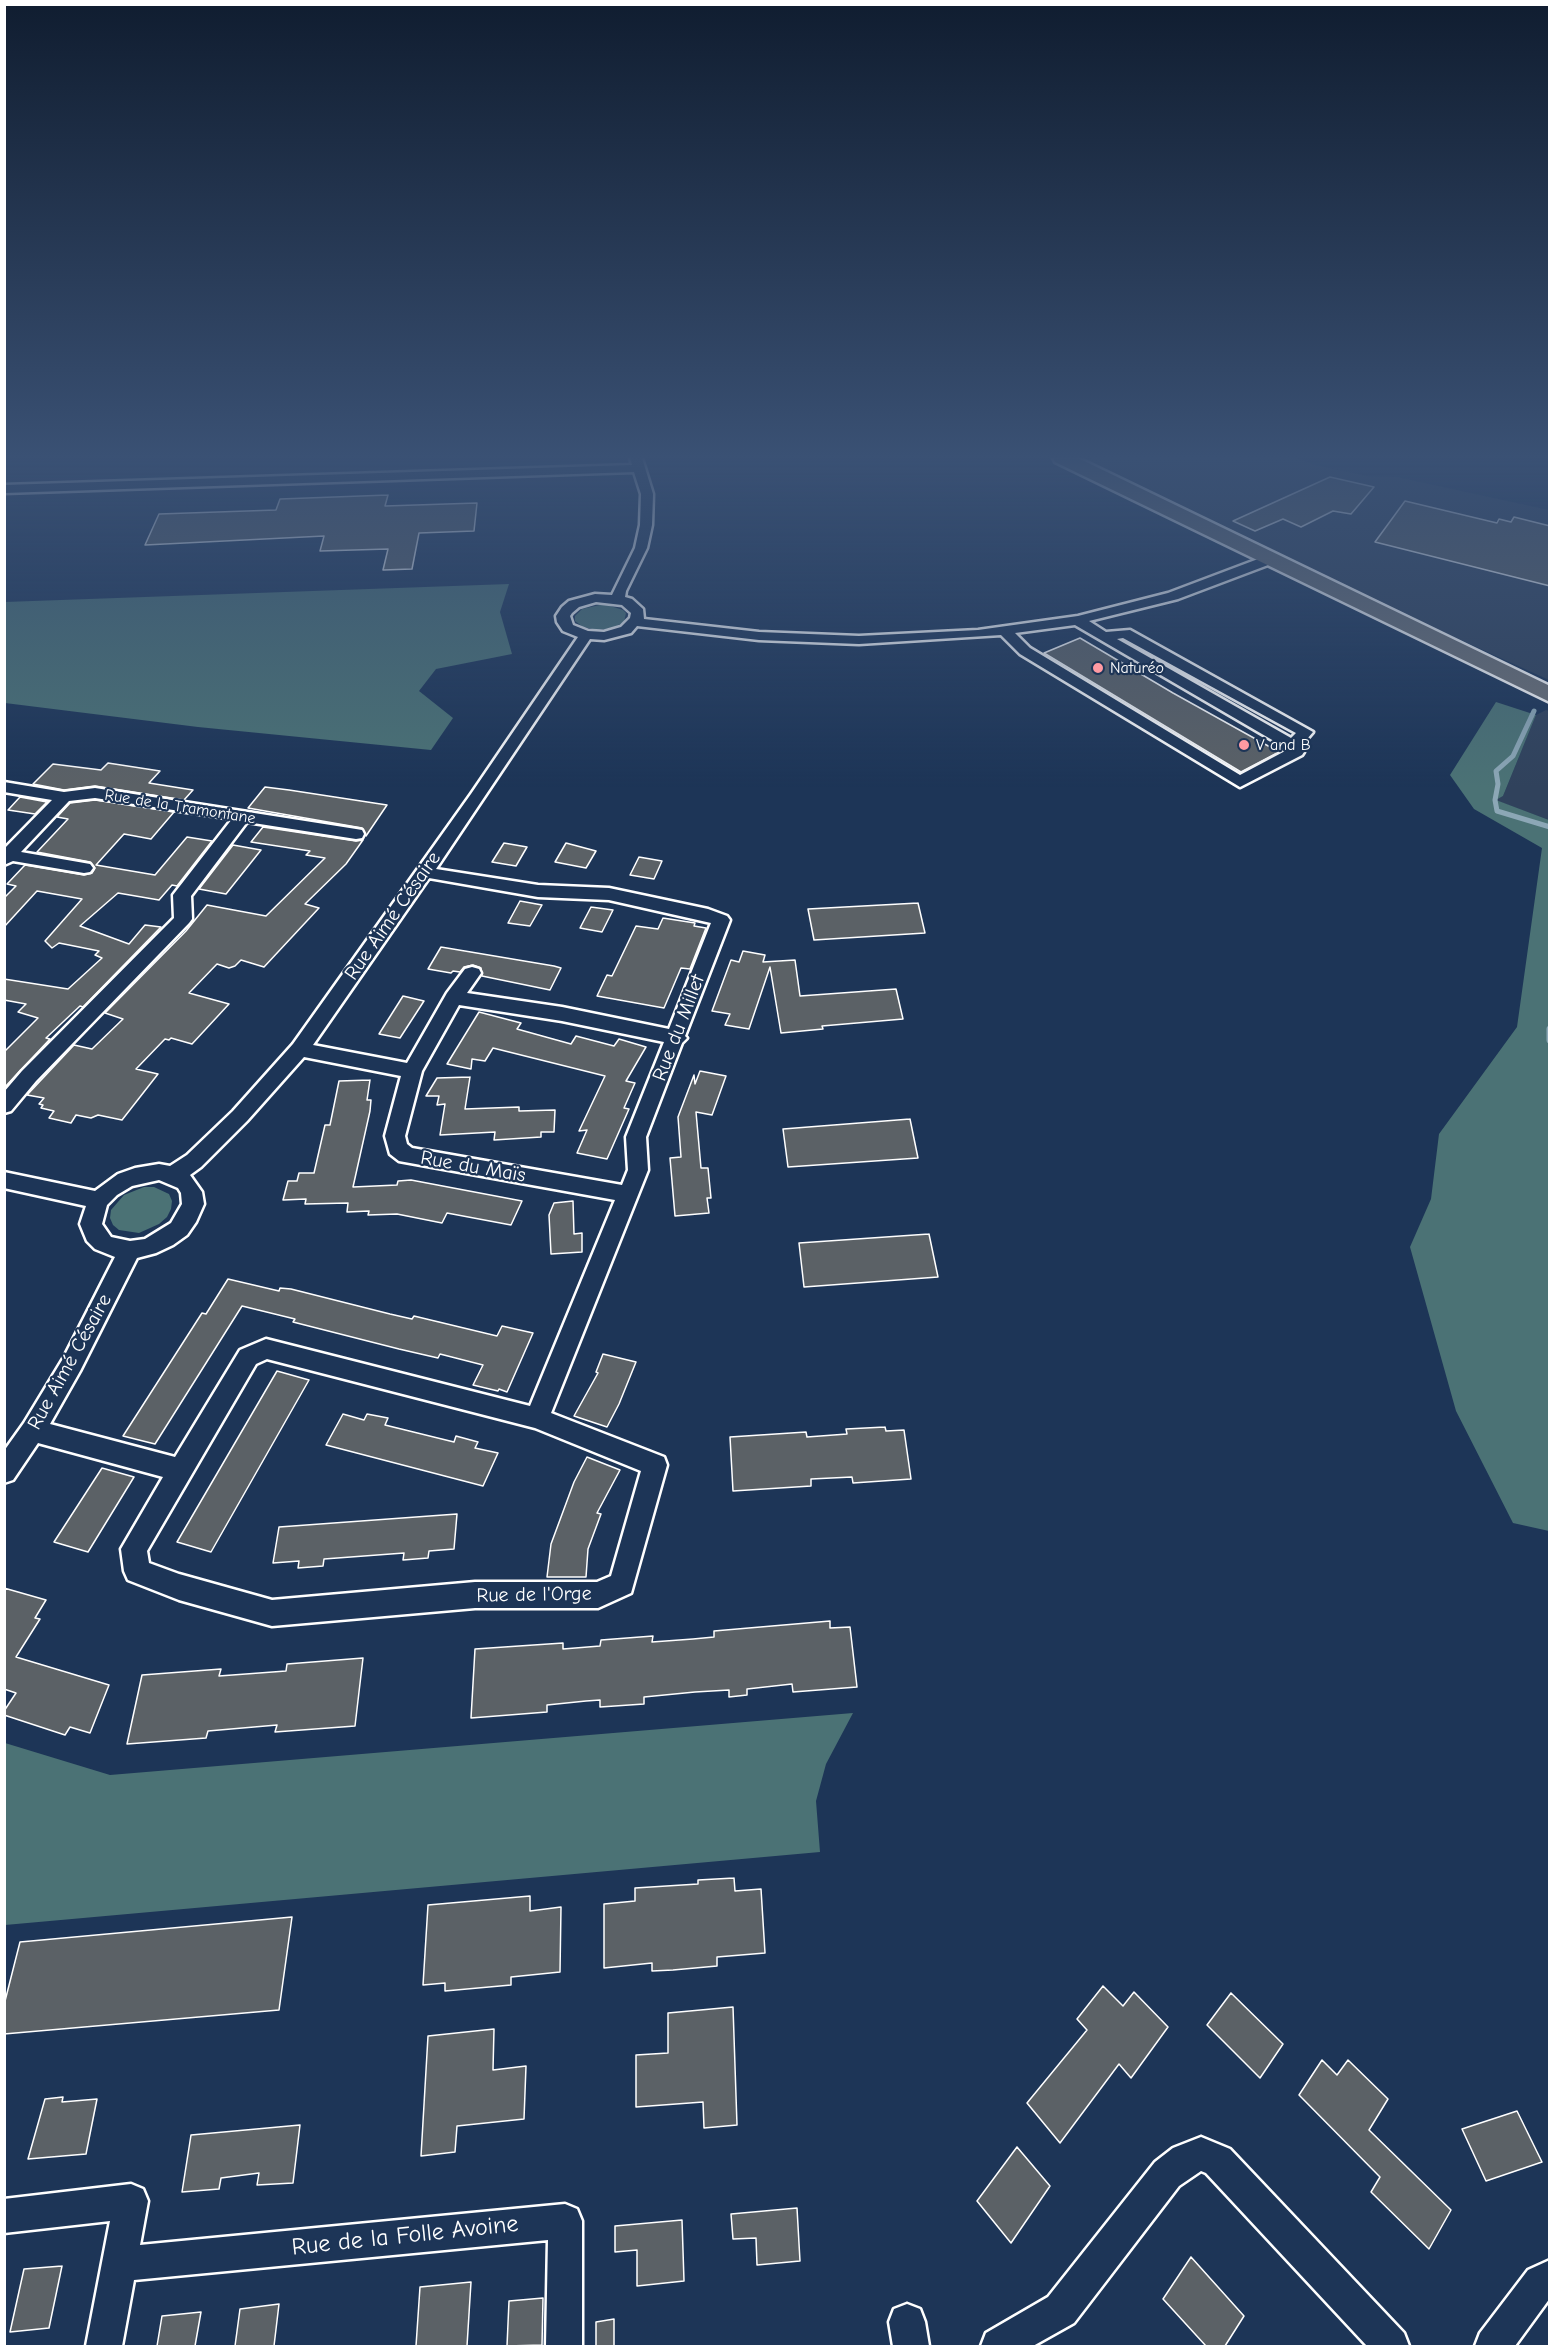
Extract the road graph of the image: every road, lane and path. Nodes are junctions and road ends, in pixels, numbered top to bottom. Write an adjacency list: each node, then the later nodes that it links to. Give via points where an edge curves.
1 (632, 568): 4 (street)
2 (1249, 568): 5 (street, via 1173,596)
3 (1286, 568): 12 (main road)
4 (618, 599): 6 (street, via 638,612); 8 (street, via 584,600 567,610 563,616 568,628)
5 (1078, 620): 7 (street); 9 (street)
6 (635, 622): 7 (street, via 759,636 859,640 919,639); 8 (street, via 616,634)
7 (1004, 630): 13 (street, via 1025,651 1240,782 1296,752)
8 (586, 635): 20 (street, Rue Aimé Césaire)
9 (1104, 637): 10 (street, via 1125,633); 11 (street)
10 (1205, 676): 11 (street, via 1202,682); 13 (street, via 1305,732)
11 (1182, 681): 13 (street)
12 (1550, 695)
13 (1293, 745)
14 (4, 787): 15 (street, Rue de la Tramontane)
15 (64, 797): 16 (street, Rue de la Tramontane, via 95,793); 18 (street)
16 (243, 816): 17 (street, Rue de la Tramontane); 26 (street, via 182,895 183,919)
17 (356, 834)
18 (7, 857): 19 (street)
19 (84, 868)
20 (424, 872): 23 (street, Rue du Millet, via 538,891 609,894 721,920); 24 (street, Rue Aimé Césaire)
21 (472, 973): 22 (street, Rue du Maïs)
22 (454, 998): 23 (street, via 562,1014); 25 (street, Rue du Maïs)
23 (676, 1038): 29 (street, Rue du Millet, via 636,1137 638,1170)
24 (300, 1049): 25 (street); 27 (street, Rue Aimé Césaire, via 194,1161)
25 (412, 1071): 29 (street, Rue du Maïs, via 395,1136 397,1148 406,1155)
26 (4, 1106)
27 (173, 1175): 30 (street, via 142,1174 110,1189); 31 (street, via 191,1191 193,1204 188,1216 165,1239)
28 (4, 1180): 30 (street)
29 (628, 1194): 32 (street, Rue du Millet)
30 (99, 1200): 31 (street, via 91,1224 95,1235 103,1243)
31 (130, 1250): 33 (street, Rue Aimé Césaire)
32 (537, 1418): 34 (street, Rue de l'Orge, via 266,1349 248,1357); 34 (street, Rue de l'Orge, via 655,1465 622,1584 598,1595 475,1596 272,1613 179,1587 137,1571 134,1549)
33 (33, 1431): 34 (street); 35 (street, Rue Aimé Césaire)
34 (180, 1470)
35 (4, 1472)
36 (4, 2216): 37 (street, via 131,2201)
37 (119, 2264): 39 (street); 40 (street, Rue de la Folle Avoine, via 566,2221)
38 (1550, 2277): 43 (street, via 1540,2282)
39 (104, 2346)
40 (564, 2346)
41 (999, 2346): 42 (street, via 1061,2310 1167,2174 1201,2154 1218,2161)
42 (1391, 2346)
43 (1493, 2346)

